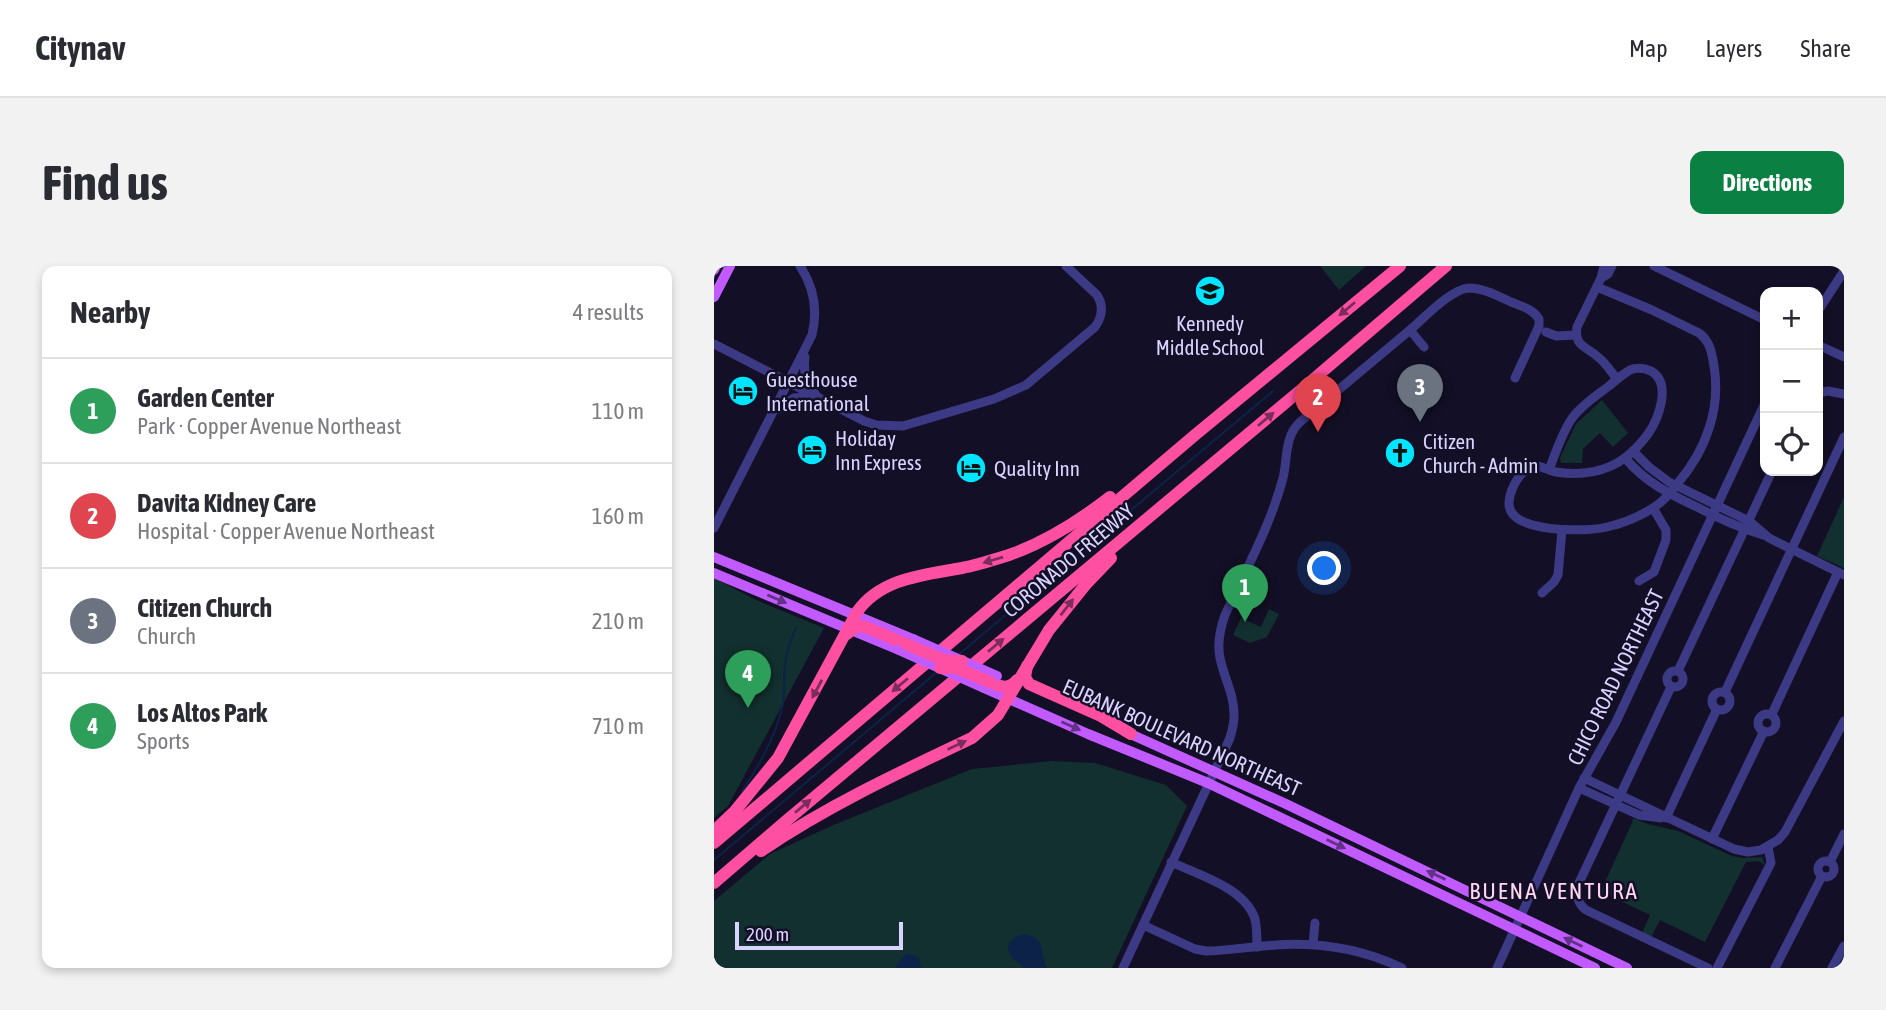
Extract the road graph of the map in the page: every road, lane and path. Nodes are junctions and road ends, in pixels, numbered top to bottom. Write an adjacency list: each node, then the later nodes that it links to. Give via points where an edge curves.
1 (730, 266): 11 (main road)
2 (800, 266): 20 (street, via 814,301 813,329)
3 (1066, 266): 27 (street, via 1099,298 1099,321 1026,385 994,399 890,427 864,421)
4 (1399, 266): 30 (highway, CORONADO FREEWAY, one-way to 30)
5 (1446, 266): 35 (highway, CORONADO FREEWAY, one-way to 5)
6 (1604, 266): 10 (street)
7 (1612, 266): 10 (street)
8 (1654, 266): 13 (street)
9 (1844, 271): 12 (street)
10 (1599, 283): 16 (street); 38 (street, via 1699,333 1709,343 1716,374 1714,413 1700,452)
11 (714, 297)
12 (1823, 303)
13 (1760, 318)
14 (1410, 330): 18 (street); 22 (street, via 1462,289 1481,290 1520,305 1537,315 1539,326); 62 (street, via 1300,422 1289,438 1269,524 1221,630 1220,660 1234,716 1230,738)
15 (1546, 332): 16 (street)
16 (1576, 335): 23 (street, via 1580,345 1600,358)
17 (717, 346): 24 (street)
18 (1424, 347)
19 (1823, 348): 21 (street)
20 (805, 351): 24 (street); 27 (street, via 805,376)
21 (1844, 358)
22 (1515, 379)
23 (1617, 379): 33 (street, via 1633,369 1644,369 1658,378 1662,391 1653,427); 36 (street, via 1573,417)
24 (789, 382): 27 (street); 29 (street)
25 (1823, 392): 26 (street)
26 (1844, 394)
27 (817, 397): 29 (street, via 792,399)
28 (1760, 413): 40 (street, CHICO ROAD NORTHEAST)
29 (773, 415): 44 (street)
30 (1195, 435): 54 (highway, one-way to 54, via 1080,520 990,561 892,584 873,595); 70 (highway, CORONADO FREEWAY, one-way to 70)
31 (1844, 437): 32 (street)
32 (1841, 449): 46 (street)
33 (1633, 451): 34 (street); 38 (street)
34 (1625, 458): 36 (street, via 1590,472); 39 (street)
35 (1213, 463): 57 (highway, one-way to 35, via 1087,583); 73 (highway, CORONADO FREEWAY, one-way to 35)
36 (1549, 470): 45 (street, via 1539,467 1521,473 1509,505 1515,517)
37 (1770, 476): 43 (street)
38 (1676, 486): 39 (street); 40 (street)
39 (1669, 494): 41 (street); 42 (street)
40 (1717, 506): 42 (street, CHICO ROAD NORTHEAST); 43 (street)
41 (1653, 508): 45 (street, via 1605,528); 52 (street, via 1666,530 1666,540 1654,572)
42 (1713, 515): 43 (street); 64 (street, CHICO ROAD NORTHEAST, via 1616,722)
43 (1747, 525): 46 (street); 65 (street, via 1678,671 1667,676 1671,687)
44 (714, 527)
45 (1562, 530): 53 (street, via 1558,575)
46 (1791, 550): 50 (street); 66 (street, via 1725,692 1713,697 1717,709)
47 (714, 557): 51 (main road)
48 (714, 563): 51 (main road)
49 (714, 573): 54 (main road, one-way to 54)
50 (1841, 573): 69 (street, via 1772,715 1765,713 1759,719 1764,731)
51 (768, 578): 54 (main road)
52 (1639, 581)
53 (1542, 593)
54 (855, 623): 55 (highway); 67 (highway, one-way to 67, via 778,758)
55 (906, 644): 56 (highway, bridge, via 944,660); 58 (main road, bridge)
56 (962, 661): 59 (main road, EUBANK BOULEVARD NORTHEAST, bridge)
57 (1028, 665): 59 (highway); 61 (highway, via 1025,677 1030,684)
58 (940, 668): 59 (highway, bridge, via 960,669)
59 (1006, 691): 61 (main road, EUBANK BOULEVARD NORTHEAST); 63 (main road, EUBANK BOULEVARD NORTHEAST, one-way to 63, via 1088,734); 73 (highway, one-way to 59, via 783,836 972,738 993,724)
60 (1842, 727): 71 (street, via 1791,823)
61 (1131, 734): 62 (main road, EUBANK BOULEVARD NORTHEAST)
62 (1215, 770): 63 (street); 74 (main road, EUBANK BOULEVARD NORTHEAST, one-way to 62)
63 (1208, 783): 72 (street); 77 (main road, EUBANK BOULEVARD NORTHEAST, one-way to 77)
64 (1582, 783): 65 (street); 74 (street, CHICO ROAD NORTHEAST)
65 (1617, 800): 66 (street, via 1645,806); 86 (street, via 1578,885 1580,904)
66 (1666, 818): 69 (street)
67 (714, 831)
68 (1844, 834): 88 (street, via 1830,862 1819,866 1822,876)
69 (1712, 839): 71 (street, via 1739,851)
70 (714, 843)
71 (1768, 847): 87 (street, via 1771,863)
72 (1171, 862): 76 (street); 80 (street, via 1243,899 1255,920)
73 (714, 885)
74 (1520, 915): 77 (street, CHICO ROAD NORTHEAST); 85 (main road, EUBANK BOULEVARD NORTHEAST, one-way to 74)
75 (1315, 923): 78 (street)
76 (1143, 925): 80 (street, via 1195,949); 81 (street)
77 (1513, 929): 83 (street, CHICO ROAD NORTHEAST); 84 (main road, EUBANK BOULEVARD NORTHEAST)
78 (1313, 944): 80 (street); 82 (street, via 1335,946)
79 (1844, 946): 89 (street)
80 (1257, 947)
81 (1123, 968)
82 (1402, 968)
83 (1497, 968)
84 (1595, 968)
85 (1627, 968)
86 (1708, 968)
87 (1717, 968)
88 (1775, 968)
89 (1832, 968)

